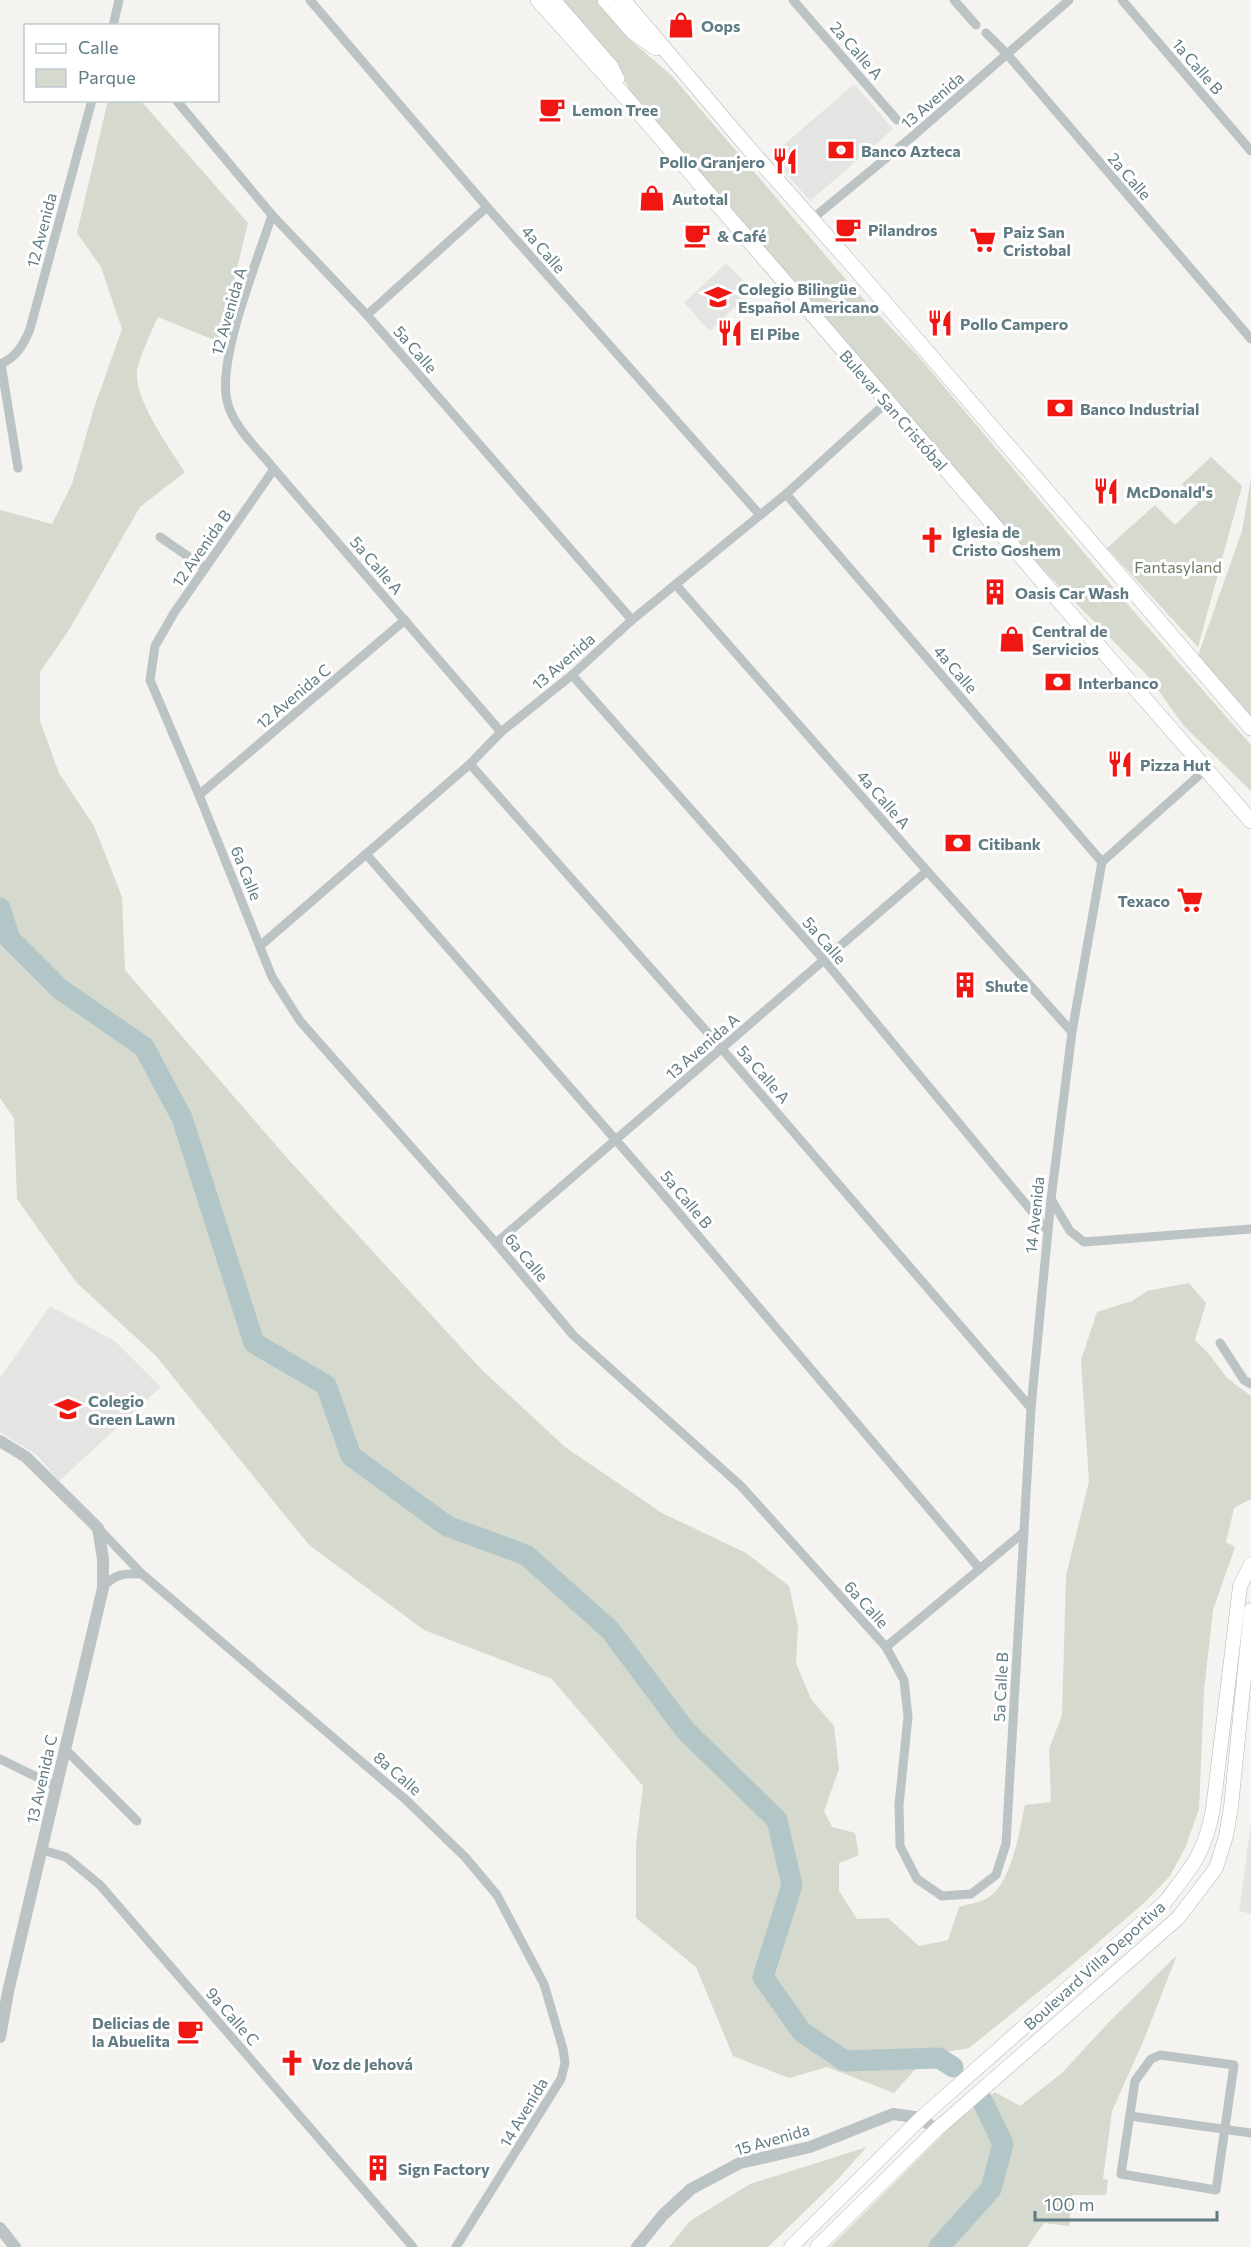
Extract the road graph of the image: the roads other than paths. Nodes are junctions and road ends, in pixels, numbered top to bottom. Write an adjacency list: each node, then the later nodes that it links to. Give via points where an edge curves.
1 (119, 0): 11 (street)
2 (310, 0): 21 (street, 4a Calle)
3 (538, 0): 16 (main road, Bulevar San Cristóbal)
4 (553, 0): 16 (main road, via 611,67)
5 (605, 0): 15 (main road, via 633,32)
6 (623, 0): 15 (main road)
7 (793, 0): 19 (street, 2a Calle A)
8 (954, 0): 12 (street)
9 (1069, 0): 14 (street, 13 Avenida)
10 (1122, 0): 20 (street, 1a Calle B)
11 (113, 24)
12 (976, 25)
13 (986, 33): 14 (street, 2a Calle)
14 (1007, 54): 23 (street, 13 Avenida); 25 (street, 2a Calle)
15 (674, 60): 23 (main road)
16 (628, 100): 27 (main road, Bulevar San Cristóbal)
17 (91, 102): 26 (street, 12 Avenida, via 30,329 22,347)
18 (178, 102): 22 (street, 5a Calle)
19 (897, 120)
20 (1251, 151)
21 (487, 207): 24 (street); 32 (street, 4a Calle)
22 (272, 215): 24 (street, 5a Calle); 28 (street, 12 Avenida A, via 231,346 226,375 227,401)
23 (812, 219): 40 (main road)
24 (367, 315): 37 (street, 5a Calle)
25 (1251, 339)
26 (3, 363): 29 (street)
27 (887, 402): 31 (street, 13 Avenida); 43 (main road, Bulevar San Cristóbal)
28 (233, 415): 30 (street, 5a Calle A)
29 (18, 468)
30 (274, 469): 34 (street, 12 Avenida B); 36 (street, 5a Calle A)
31 (786, 494): 32 (street, 13 Avenida); 47 (street, 4a Calle)
32 (760, 515): 35 (street, 13 Avenida)
33 (160, 537): 34 (street)
34 (205, 568): 38 (street, 12 Avenida B)
35 (676, 585): 37 (street, 13 Avenida); 48 (street, 4a Calle A)
36 (405, 620): 41 (street, 5a Calle A); 44 (street, 12 Avenida C)
37 (632, 620): 39 (street, 13 Avenida)
38 (155, 646): 44 (street, 6a Calle, via 150,680)
39 (572, 675): 41 (street, 13 Avenida); 50 (street, 5a Calle)
40 (1251, 728)
41 (501, 732): 42 (street, 13 Avenida)
42 (470, 764): 46 (street, 13 Avenida); 52 (street, 5a Calle A)
43 (1205, 770): 45 (main road, Bulevar San Cristóbal); 47 (street)
44 (200, 795): 49 (street, 6a Calle)
45 (1248, 816)
46 (366, 854): 49 (street, 13 Avenida); 53 (street, 5a Calle B)
47 (1102, 862): 51 (street, 14 Avenida)
48 (927, 871): 50 (street, 13 Avenida A); 51 (street, 4a Calle A)
49 (260, 946): 57 (street, 6a Calle, via 272,977 300,1021)
50 (824, 960): 52 (street, 13 Avenida A); 56 (street, 5a Calle)
51 (1072, 1032): 54 (street, 14 Avenida)
52 (722, 1049): 53 (street, 13 Avenida A); 60 (street, 5a Calle A)
53 (615, 1140): 57 (street, 13 Avenida A); 65 (street, 5a Calle B)
54 (1051, 1199): 55 (street, via 1070,1231 1084,1242); 56 (street, 14 Avenida)
55 (1251, 1229)
56 (1048, 1231): 60 (street, 14 Avenida)
57 (496, 1243): 69 (street, 6a Calle, via 573,1335 741,1486)
58 (1220, 1343): 59 (street, via 1244,1380)
59 (1251, 1384)
60 (1031, 1408): 63 (street, 14 Avenida)
61 (0, 1441): 62 (street, 8a Calle, via 26,1457)
62 (98, 1528): 66 (street, 8a Calle); 67 (street, 13 Avenida C)
63 (1024, 1532): 65 (street); 76 (street, 5a Calle B, via 1006,1844 996,1875 971,1894 942,1896 917,1879)
64 (1251, 1564): 70 (main road, Boulevard Villa Deportiva, via 1240,1586)
65 (980, 1569): 69 (street)
66 (142, 1574): 67 (street, via 124,1573 109,1580); 80 (street, 8a Calle, via 405,1799 465,1857 497,1895 543,1984)
67 (103, 1588): 72 (street, 13 Avenida C)
68 (1251, 1610): 71 (main road, Boulevard Villa Deportiva)
69 (886, 1647): 76 (street, 6a Calle, via 904,1680 908,1717 899,1804)
70 (1229, 1669): 71 (main road); 82 (main road, Boulevard Villa Deportiva, via 1213,1809 1208,1836 1197,1860 1166,1902)
71 (1244, 1671): 84 (main road, Boulevard Villa Deportiva, via 1227,1836 1216,1868 1178,1918)
72 (65, 1749): 74 (street, 13 Avenida C); 75 (street)
73 (0, 1760): 74 (street)
74 (56, 1786): 77 (street, 13 Avenida C)
75 (137, 1821)
76 (900, 1846)
77 (42, 1850): 78 (street, 13 Avenida C); 88 (street, 9a Calle C, via 66,1857 100,1885)
78 (4, 1991): 79 (street, 13 Avenida C)
79 (0, 2037)
80 (563, 2049): 89 (street, 14 Avenida, via 561,2079)
81 (1130, 2116): 83 (street); 83 (street, via 1136,2081 1151,2059 1160,2055 1233,2065); 83 (street, via 1121,2174 1216,2190)
82 (921, 2118): 84 (street); 90 (street, 15 Avenida, via 893,2114 810,2147 740,2163 691,2189); 91 (main road, Boulevard Villa Deportiva)
83 (1224, 2129): 85 (street)
84 (936, 2130): 92 (main road, Boulevard Villa Deportiva)
85 (1251, 2133)
86 (0, 2228): 87 (street)
87 (15, 2247)
88 (412, 2247)
89 (456, 2247)
90 (637, 2247)
91 (791, 2247)
92 (817, 2247)

